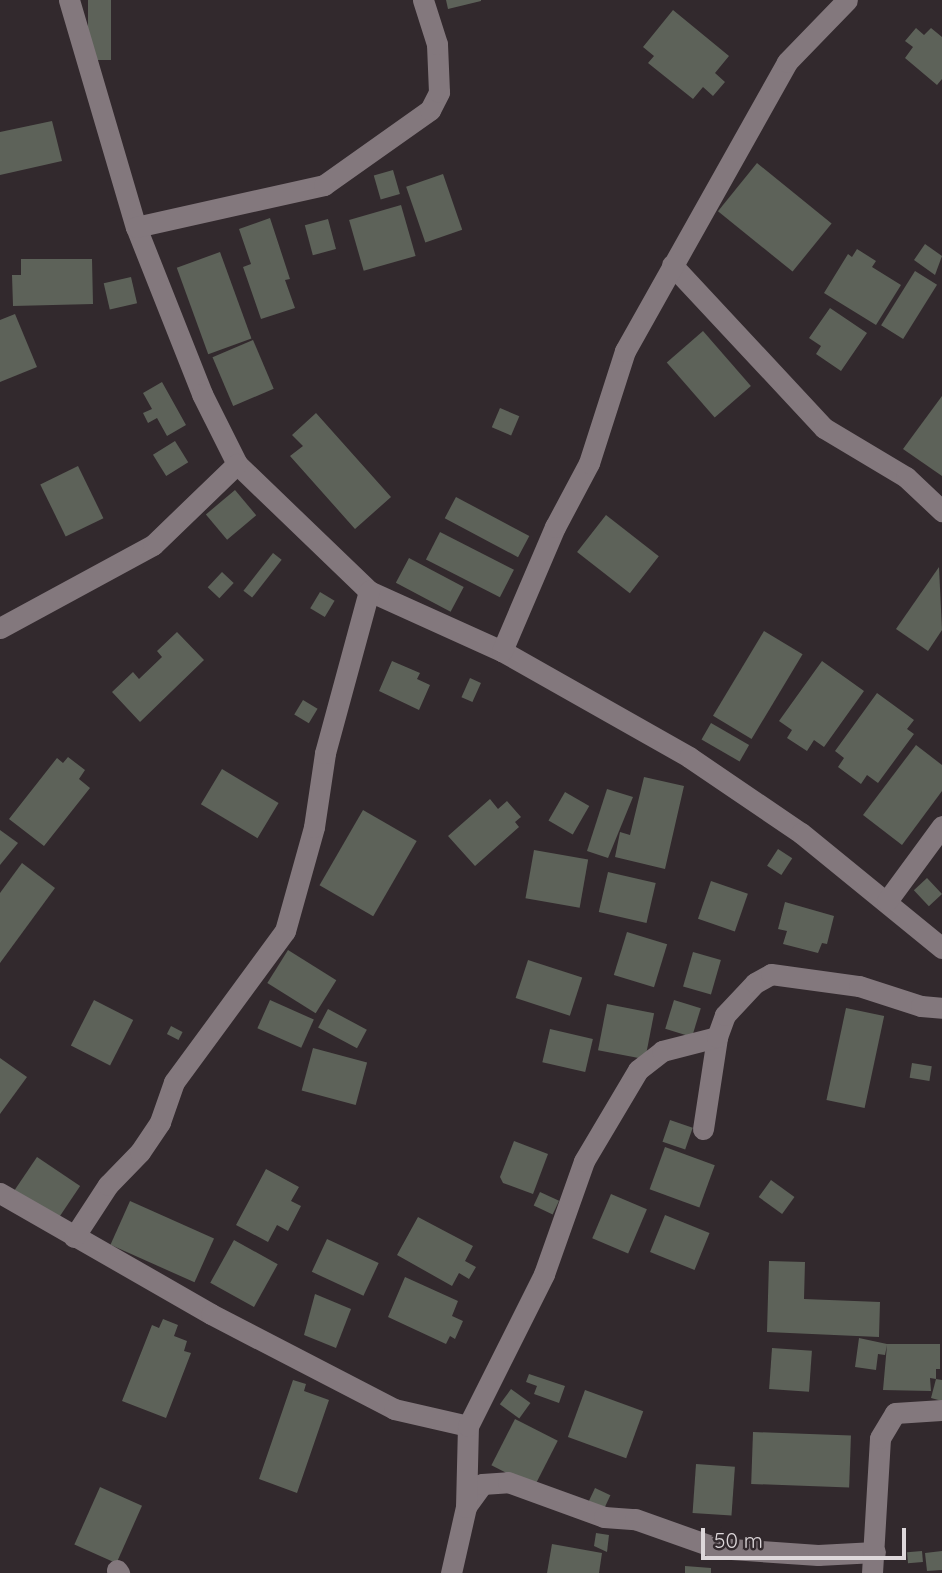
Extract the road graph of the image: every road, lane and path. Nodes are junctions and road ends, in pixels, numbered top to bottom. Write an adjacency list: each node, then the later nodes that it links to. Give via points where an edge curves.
1 (69, 0): 4 (street)
2 (423, 0): 4 (street, via 437,44 439,92 430,110 324,185)
3 (836, 3): 5 (street, via 787,62)
4 (136, 227): 6 (street, via 202,394)
5 (672, 265): 7 (street, via 824,428 906,477); 10 (street, via 625,351 589,463 555,527)
6 (237, 464): 8 (street); 9 (street, via 153,545)
7 (942, 511)
8 (369, 591): 10 (street); 18 (street, via 325,753 314,827 285,930 174,1082 160,1122 140,1152 108,1185)
9 (0, 628)
10 (502, 651): 12 (street, via 689,757 801,833)
11 (942, 827): 12 (street)
12 (887, 901): 13 (street)
13 (942, 948)
14 (942, 1008): 15 (street, via 859,986 771,974 755,983 725,1015)
15 (717, 1037): 16 (street); 20 (street, via 662,1051 638,1070 624,1090 584,1161 544,1275)
16 (703, 1129)
17 (0, 1193): 18 (street)
18 (75, 1237): 20 (street, via 394,1409)
19 (942, 1410): 22 (street, via 895,1413 880,1438)
20 (468, 1426): 21 (street)
21 (466, 1507): 22 (street, via 482,1484 508,1482 604,1517 635,1519 717,1548 818,1555); 23 (street)
22 (875, 1552): 24 (street)
23 (451, 1573)
24 (872, 1573)

